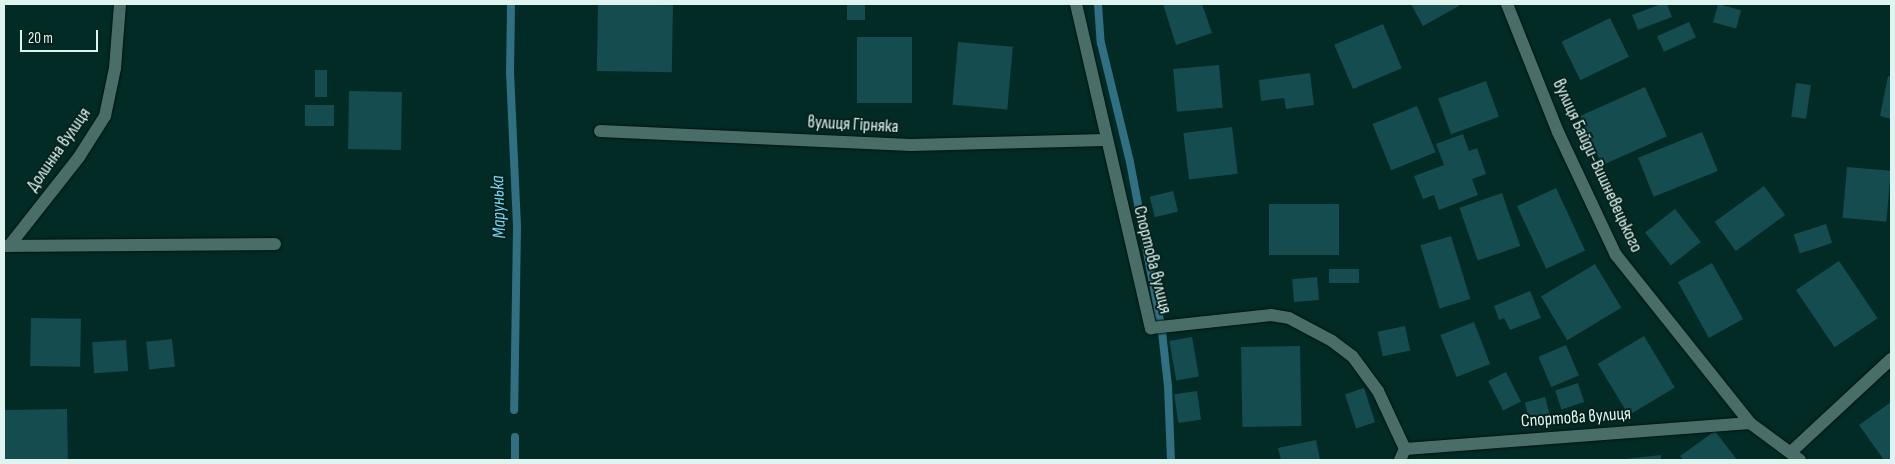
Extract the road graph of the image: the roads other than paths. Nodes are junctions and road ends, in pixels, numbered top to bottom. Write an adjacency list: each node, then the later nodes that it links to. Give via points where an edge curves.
1 (120, 4): 7 (street, Долинна вулиця, via 115,68 105,116 79,157)
2 (1076, 4): 5 (street, Спортова вулиця)
3 (1507, 4): 9 (street, вулиця Байди-Вишневецького, via 1558,132 1616,255)
4 (600, 131): 5 (street, вулиця Гірняка, via 911,145)
5 (1105, 140): 10 (street, Спортова вулиця, via 1150,328 1271,315 1290,318 1332,341 1353,357 1378,391)
6 (275, 244): 7 (street, Долинна вулиця)
7 (6, 246)
8 (1891, 359): 11 (street)
9 (1750, 423): 10 (street, Спортова вулиця); 11 (street, вулиця Байди-Вишневецького)
10 (1402, 455)
11 (1796, 456)

